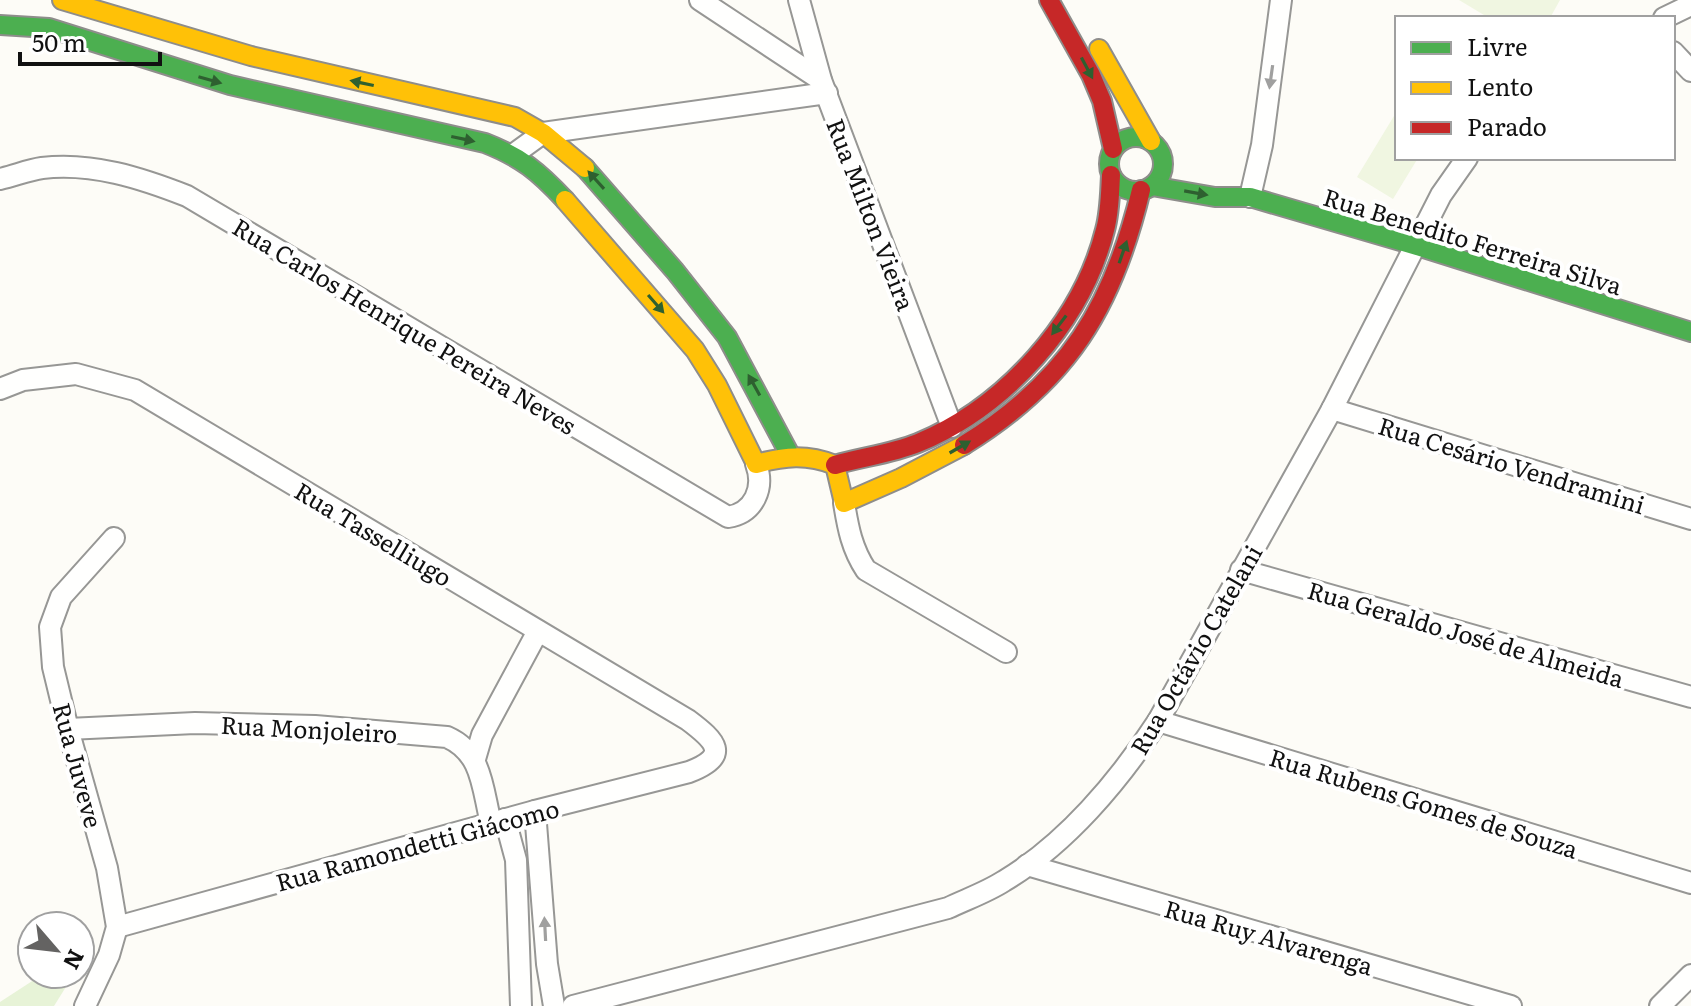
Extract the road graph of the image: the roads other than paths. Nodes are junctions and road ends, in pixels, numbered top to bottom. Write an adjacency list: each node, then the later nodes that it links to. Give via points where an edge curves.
1 (62, 0): 7 (street)
2 (700, 0): 13 (street)
3 (799, 0): 13 (street, Rua Milton Vieira)
4 (1049, 0): 16 (street, one-way to 16, via 1097,88)
5 (1281, 0): 23 (street, one-way to 23, via 1262,145)
6 (1691, 5): 8 (street)
7 (102, 6): 14 (street, one-way to 7, via 515,117 163,32)
8 (1668, 16)
9 (0, 25): 17 (street, one-way to 17, via 49,28 230,85)
10 (1094, 39): 15 (street)
11 (1675, 54): 12 (street)
12 (1691, 71)
13 (824, 86): 14 (street); 28 (street, Rua Milton Vieira)
14 (543, 133): 17 (street); 30 (street, one-way to 14, via 727,337 588,171)
15 (1151, 141): 16 (street, via 1131,137); 22 (street, via 1170,162)
16 (1113, 149): 19 (street)
17 (514, 154): 31 (street, one-way to 31, via 541,174 695,350)
18 (1466, 160): 24 (street, Rua Octávio Catelani)
19 (1111, 175): 22 (street, via 1129,190); 28 (street, one-way to 28, via 1104,234 1065,319 1024,369)
20 (1215, 177): 23 (street, Rua Benedito Ferreira Silva)
21 (0, 179): 31 (street, Rua Carlos Henrique Pereira Neves, via 42,168 110,171 187,196 728,517 754,501 760,487)
22 (1146, 188): 23 (street, Rua Benedito Ferreira Silva, one-way to 23); 33 (street, one-way to 22, via 985,432 1056,372 1088,327 1114,276)
23 (1245, 196): 24 (street, Rua Benedito Ferreira Silva)
24 (1414, 245): 25 (street, Rua Benedito Ferreira Silva); 27 (street, Rua Octávio Catelani)
25 (1691, 332)
26 (0, 389): 38 (street, Rua Tasselliugo, via 23,380 76,374 135,390)
27 (1332, 409): 35 (street, Rua Cesário Vendramini); 37 (street, Rua Octávio Catelani)
28 (952, 427): 29 (street)
29 (883, 454): 32 (street); 33 (street)
30 (790, 455): 31 (street); 32 (street)
31 (756, 464)
32 (835, 465): 34 (street)
33 (891, 483): 34 (street)
34 (844, 503): 39 (street, via 855,554 866,570)
35 (1691, 519)
36 (114, 538): 42 (street, Rua Juveve, via 61,597 50,627)
37 (1241, 570): 40 (street, Rua Geraldo José de Almeida); 41 (street, Rua Octávio Catelani)
38 (538, 631): 43 (street, Rua Tasselliugo, via 688,720 710,737 716,747); 44 (street, via 482,735)
39 (1006, 652)
40 (1691, 697)
41 (1158, 721): 47 (street, Rua Octávio Catelani, via 1095,801); 48 (street, Rua Rubens Gomes de Souza)
42 (68, 729): 44 (street, Rua Monjoleiro, via 195,723 394,730 447,737); 49 (street, Rua Juveve, via 107,868)
43 (714, 758): 45 (street, Rua Ramondetti Giácomo, via 689,772)
44 (475, 759): 46 (street)
45 (535, 811): 46 (street, Rua Ramondetti Giácomo); 53 (street, one-way to 45)
46 (498, 821): 49 (street, Rua Ramondetti Giácomo); 52 (street, via 516,860)
47 (1027, 865): 54 (street, Rua Octávio Catelani, via 948,908); 55 (street, Rua Ruy Alvarenga)
48 (1691, 883)
49 (117, 927): 51 (street, Rua Juveve)
50 (1691, 975): 56 (street)
51 (85, 1006)
52 (521, 1006)
53 (554, 1006)
54 (573, 1006)
55 (1511, 1006)
56 (1660, 1006)

